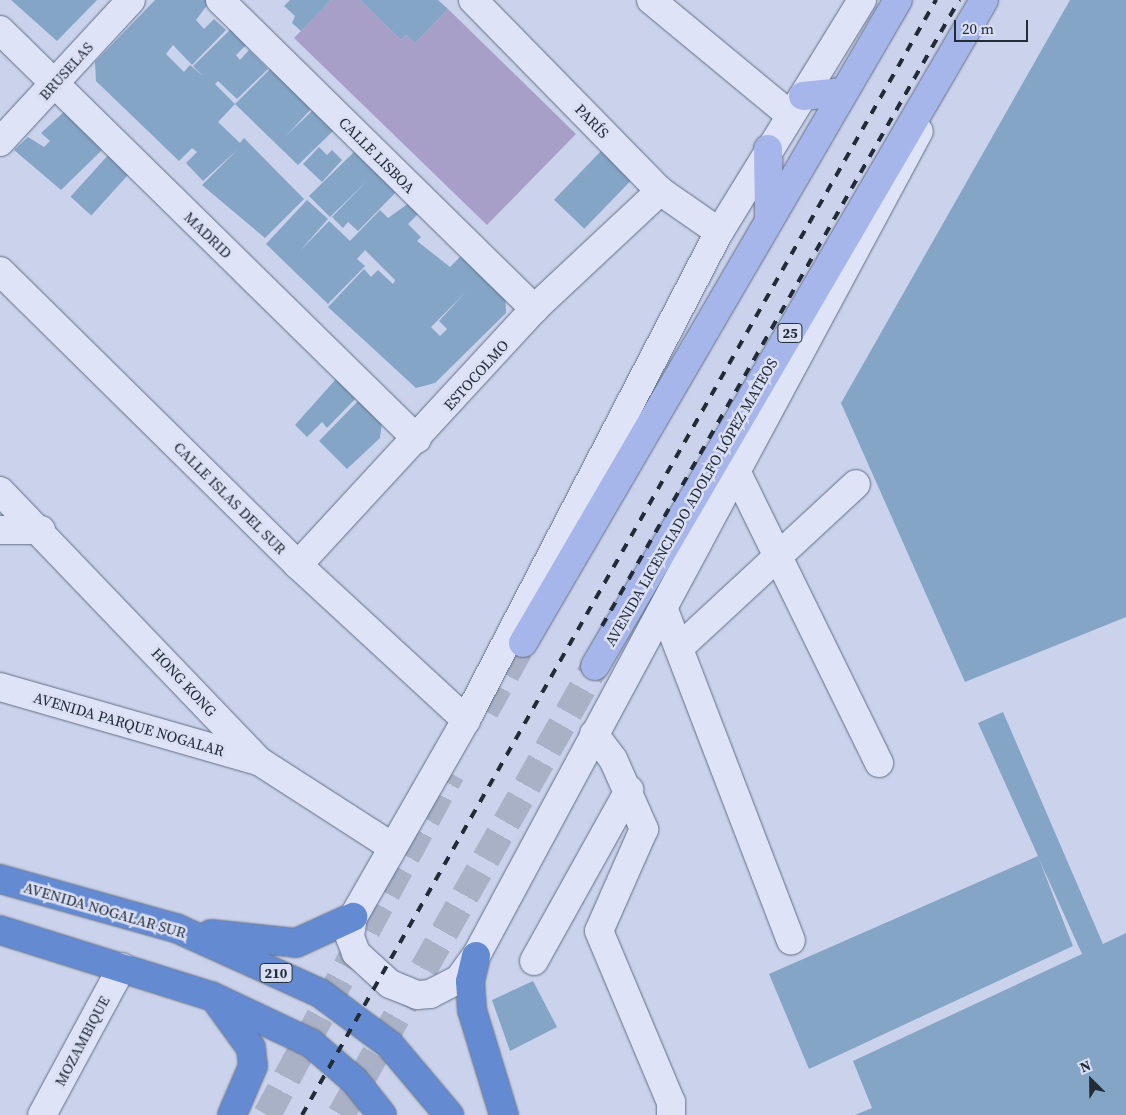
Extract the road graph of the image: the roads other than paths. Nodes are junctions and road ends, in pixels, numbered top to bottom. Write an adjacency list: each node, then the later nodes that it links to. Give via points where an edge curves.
1 (131, 0): 9 (street, BRUSELAS)
2 (220, 0): 19 (street, CALLE LISBOA)
3 (473, 0): 15 (street, PARÍS)
4 (651, 0): 11 (street)
5 (862, 0): 11 (street)
6 (898, 0): 10 (main road)
7 (984, 0): 12 (main road, AVENIDA LICENCIADO ADOLFO LÓPEZ MATEOS / 25)
8 (0, 30): 9 (street, MADRID)
9 (55, 84): 13 (street, BRUSELAS); 20 (street, MADRID)
10 (843, 92): 11 (main road); 16 (main road)
11 (796, 105): 14 (street)
12 (921, 109): 21 (street, via 911,151); 31 (main road, AVENIDA LICENCIADO ADOLFO LÓPEZ MATEOS / 25)
13 (0, 142)
14 (768, 149): 16 (main road); 17 (street)
15 (660, 191): 17 (street, PARÍS); 19 (street, ESTOCOLMO)
16 (769, 216): 29 (main road)
17 (720, 232): 33 (street)
18 (5, 287): 27 (street, CALLE ISLAS DEL SUR)
19 (534, 309): 20 (street, ESTOCOLMO)
20 (417, 439): 27 (street, ESTOCOLMO)
21 (737, 473): 26 (street); 28 (street)
22 (856, 484): 26 (street)
23 (0, 491): 25 (street, HONG KONG)
24 (0, 530): 25 (street)
25 (41, 530): 35 (street, HONG KONG)
26 (779, 553): 30 (street); 36 (street)
27 (298, 565): 33 (street, CALLE ISLAS DEL SUR)
28 (664, 610): 30 (street); 34 (street)
29 (523, 643)
30 (679, 648): 43 (street)
31 (594, 666)
32 (0, 687): 35 (street, AVENIDA PARQUE NOGALAR)
33 (466, 720): 38 (street)
34 (594, 734): 37 (street); 44 (street)
35 (259, 761): 38 (street, HONG KONG)
36 (879, 763)
37 (629, 790): 45 (street); 53 (street, via 644,829 599,930 671,1102)
38 (391, 846): 40 (street)
39 (0, 880): 41 (highway, AVENIDA NOGALAR SUR / 210)
40 (353, 917): 41 (highway, via 296,943); 44 (street, via 350,937 356,954 390,984 417,995 446,988)
41 (176, 928): 51 (highway, AVENIDA NOGALAR SUR / 210, via 320,993 390,1044)
42 (0, 930): 46 (highway)
43 (791, 940)
44 (476, 956): 52 (highway, via 470,981 472,1010)
45 (534, 961)
46 (122, 967): 47 (highway); 48 (street, MOZAMBIQUE)
47 (211, 996): 49 (highway, via 251,1048 254,1066); 50 (highway, via 310,1043 355,1080)
48 (42, 1115)
49 (232, 1115)
50 (382, 1115)
51 (449, 1115)
52 (504, 1115)
53 (671, 1115)

